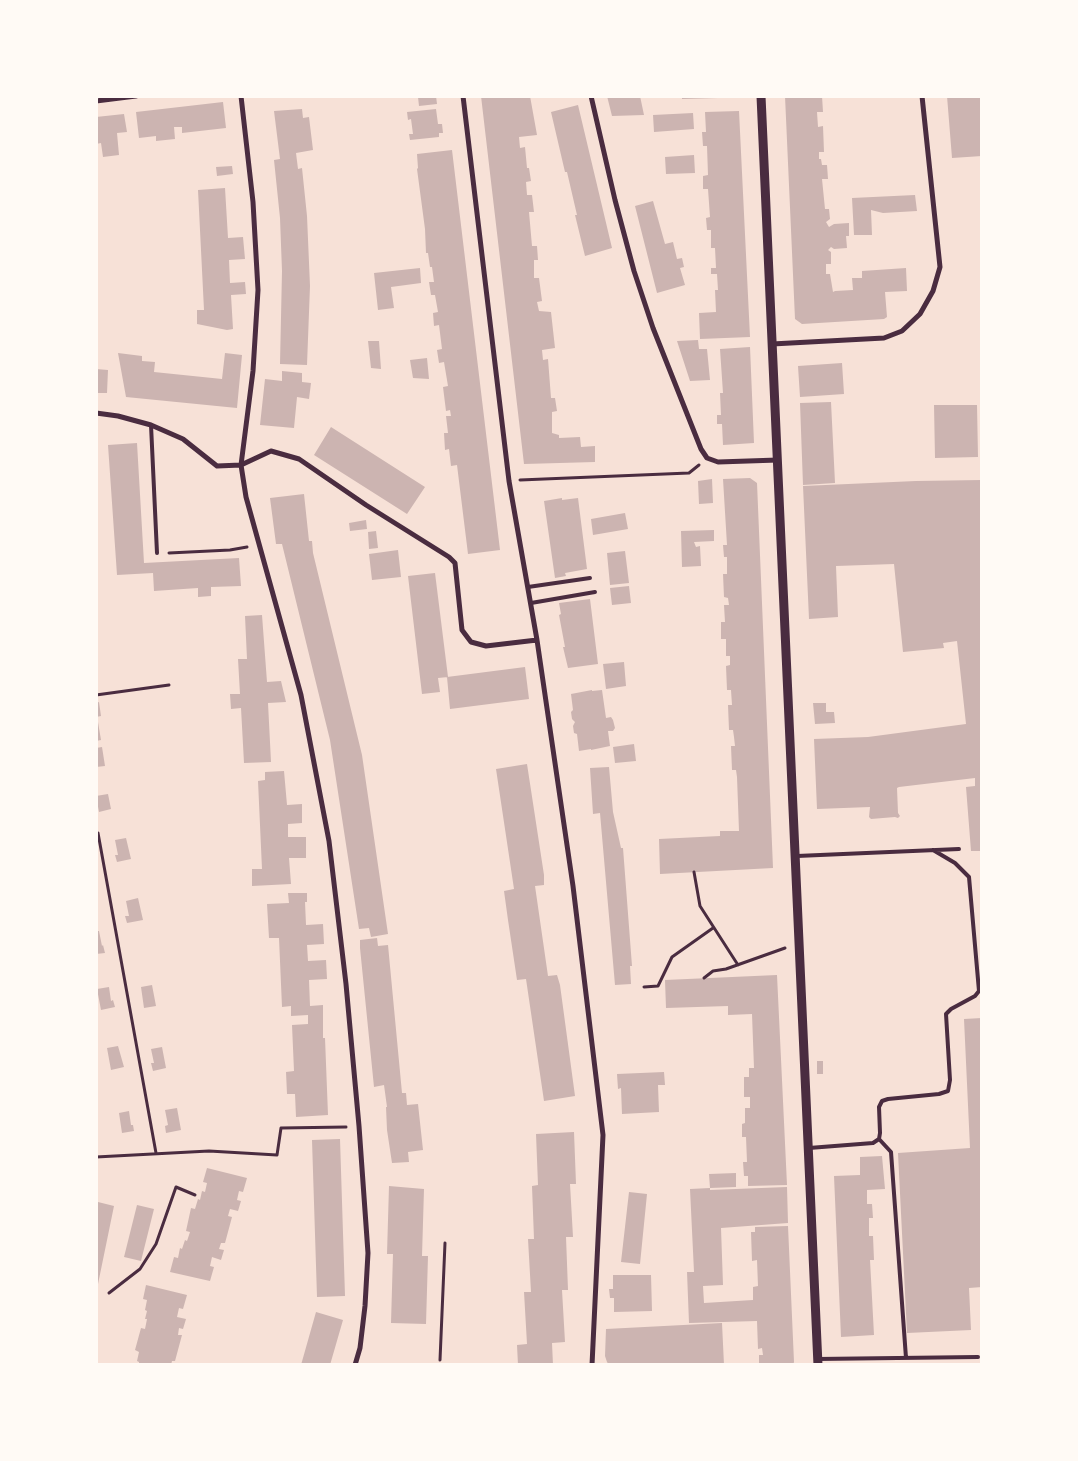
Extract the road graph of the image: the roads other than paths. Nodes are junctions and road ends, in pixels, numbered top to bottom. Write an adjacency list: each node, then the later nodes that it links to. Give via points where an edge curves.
1 (136, 96): 7 (street)
2 (241, 96): 12 (street, via 253,202 258,290 253,371)
3 (463, 96): 15 (street, via 508,481)
4 (590, 96): 11 (street, via 645,304 697,441 707,458 718,462)
5 (761, 96): 8 (street)
6 (922, 96): 8 (street, via 940,267 933,291 920,314 902,331 884,338)
7 (96, 101)
8 (772, 344): 11 (street)
9 (96, 413): 10 (street)
10 (151, 425): 12 (street, via 183,439 217,466); 13 (lane)
11 (778, 460): 21 (street)
12 (241, 465): 18 (street, via 271,451 299,459 449,556 454,564 462,630 471,642 486,646); 27 (street, via 246,497 301,695 330,850 346,984 368,1253 364,1315)
13 (157, 553)
14 (590, 578): 15 (lane)
15 (528, 587): 17 (street)
16 (595, 592): 17 (lane)
17 (531, 603): 18 (street)
18 (537, 640): 28 (street, via 573,886 603,1135)
19 (959, 848): 20 (lane)
20 (933, 850): 21 (lane); 22 (lane, via 955,863 969,877 979,991 946,1014 948,1090 882,1101 879,1107)
21 (796, 856): 23 (street)
22 (879, 1139): 23 (lane, via 873,1143); 25 (lane, via 891,1152)
23 (809, 1148): 26 (street)
24 (978, 1357): 25 (lane)
25 (906, 1358): 26 (lane)
26 (818, 1362)
27 (355, 1365)
28 (592, 1365)

